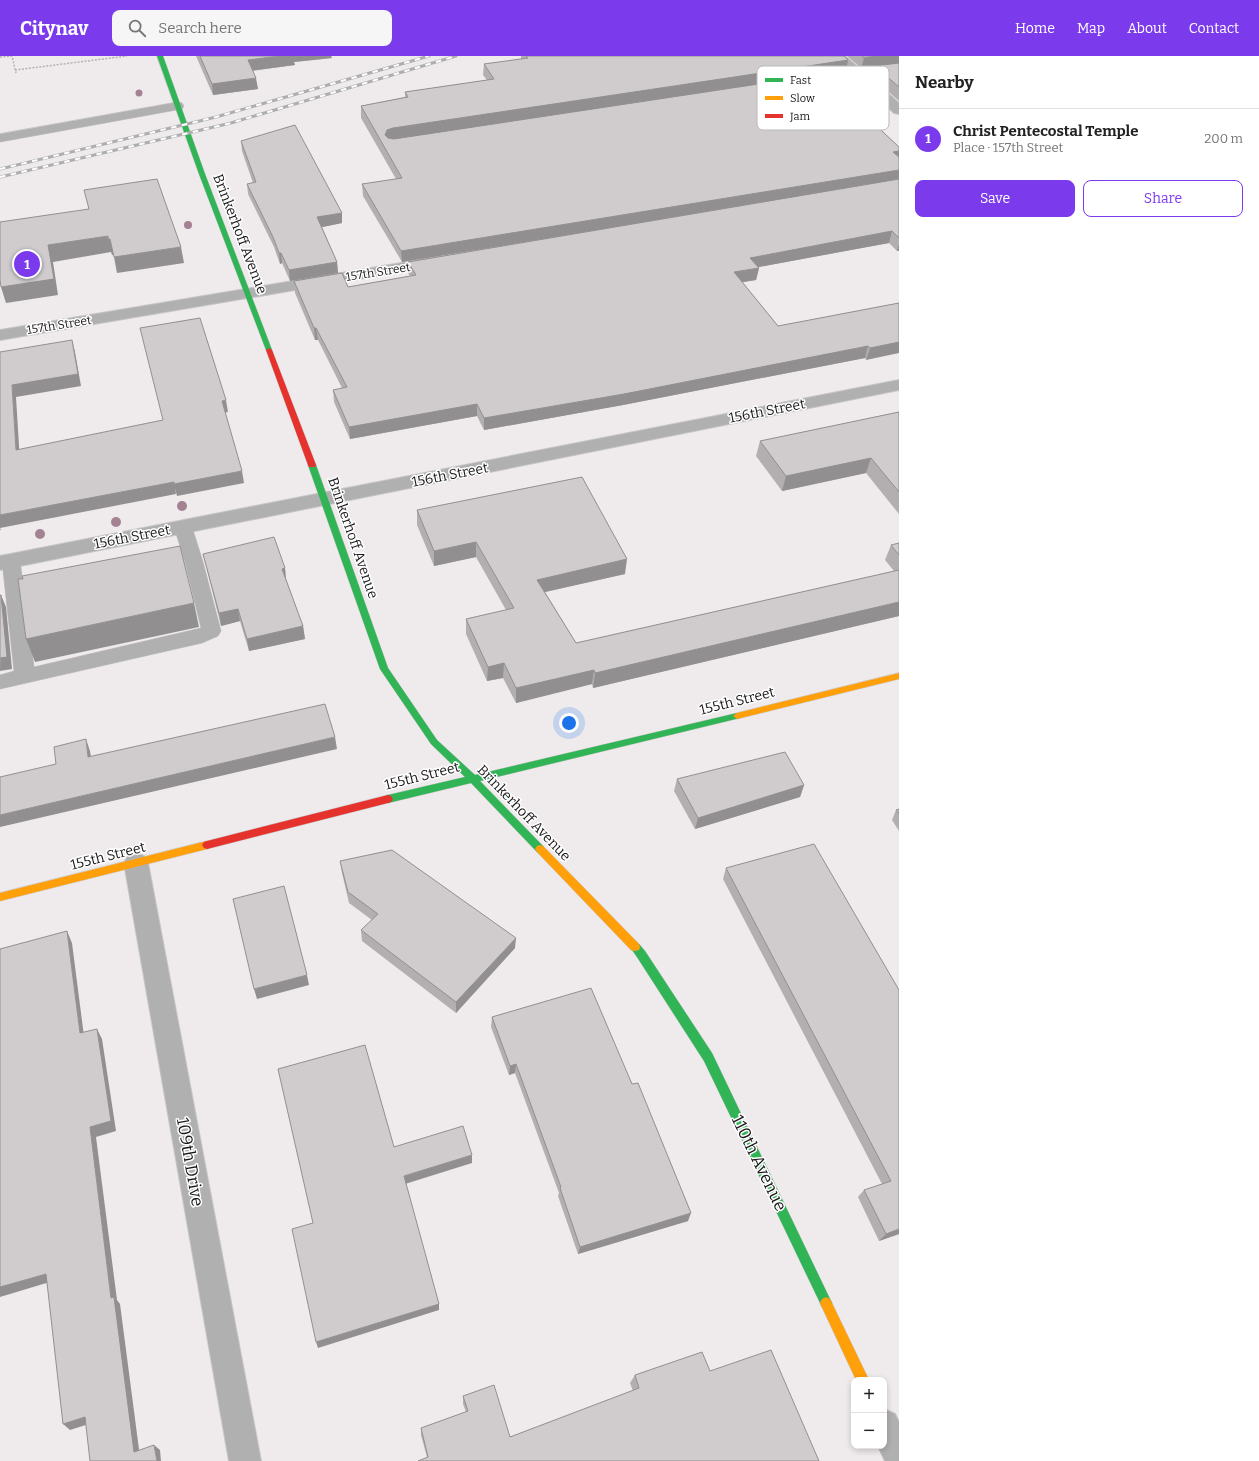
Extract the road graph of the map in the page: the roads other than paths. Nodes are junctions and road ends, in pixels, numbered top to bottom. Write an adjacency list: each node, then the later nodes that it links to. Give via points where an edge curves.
1 (160, 56): 7 (street, Brinkerhoff Avenue)
2 (838, 56): 3 (street)
3 (850, 66)
4 (899, 68): 5 (street)
5 (889, 70)
6 (889, 101): 8 (street)
7 (178, 106): 9 (lane); 11 (street, Brinkerhoff Avenue)
8 (899, 110)
9 (0, 138)
10 (452, 260): 11 (street, 157th Street)
11 (248, 294): 12 (street, 157th Street); 14 (street, Brinkerhoff Avenue)
12 (0, 335)
13 (899, 385): 14 (street, 156th Street)
14 (325, 499): 15 (street, 156th Street); 20 (street, Brinkerhoff Avenue, via 384,669 434,742)
15 (183, 527): 16 (street, 156th Street); 17 (lane, via 211,631 202,636)
16 (6, 562): 17 (lane)
17 (26, 676): 19 (lane)
18 (899, 676): 20 (street, 155th Street, via 535,766)
19 (0, 682)
20 (472, 778): 21 (street, 155th Street); 23 (street, Brinkerhoff Avenue)
21 (136, 864): 22 (street, 155th Street); 27 (street, 109th Drive)
22 (0, 897)
23 (641, 954): 24 (street, 110th Avenue, via 708,1057)
24 (862, 1377)
25 (887, 1430): 26 (street)
26 (899, 1456)
27 (245, 1461)

